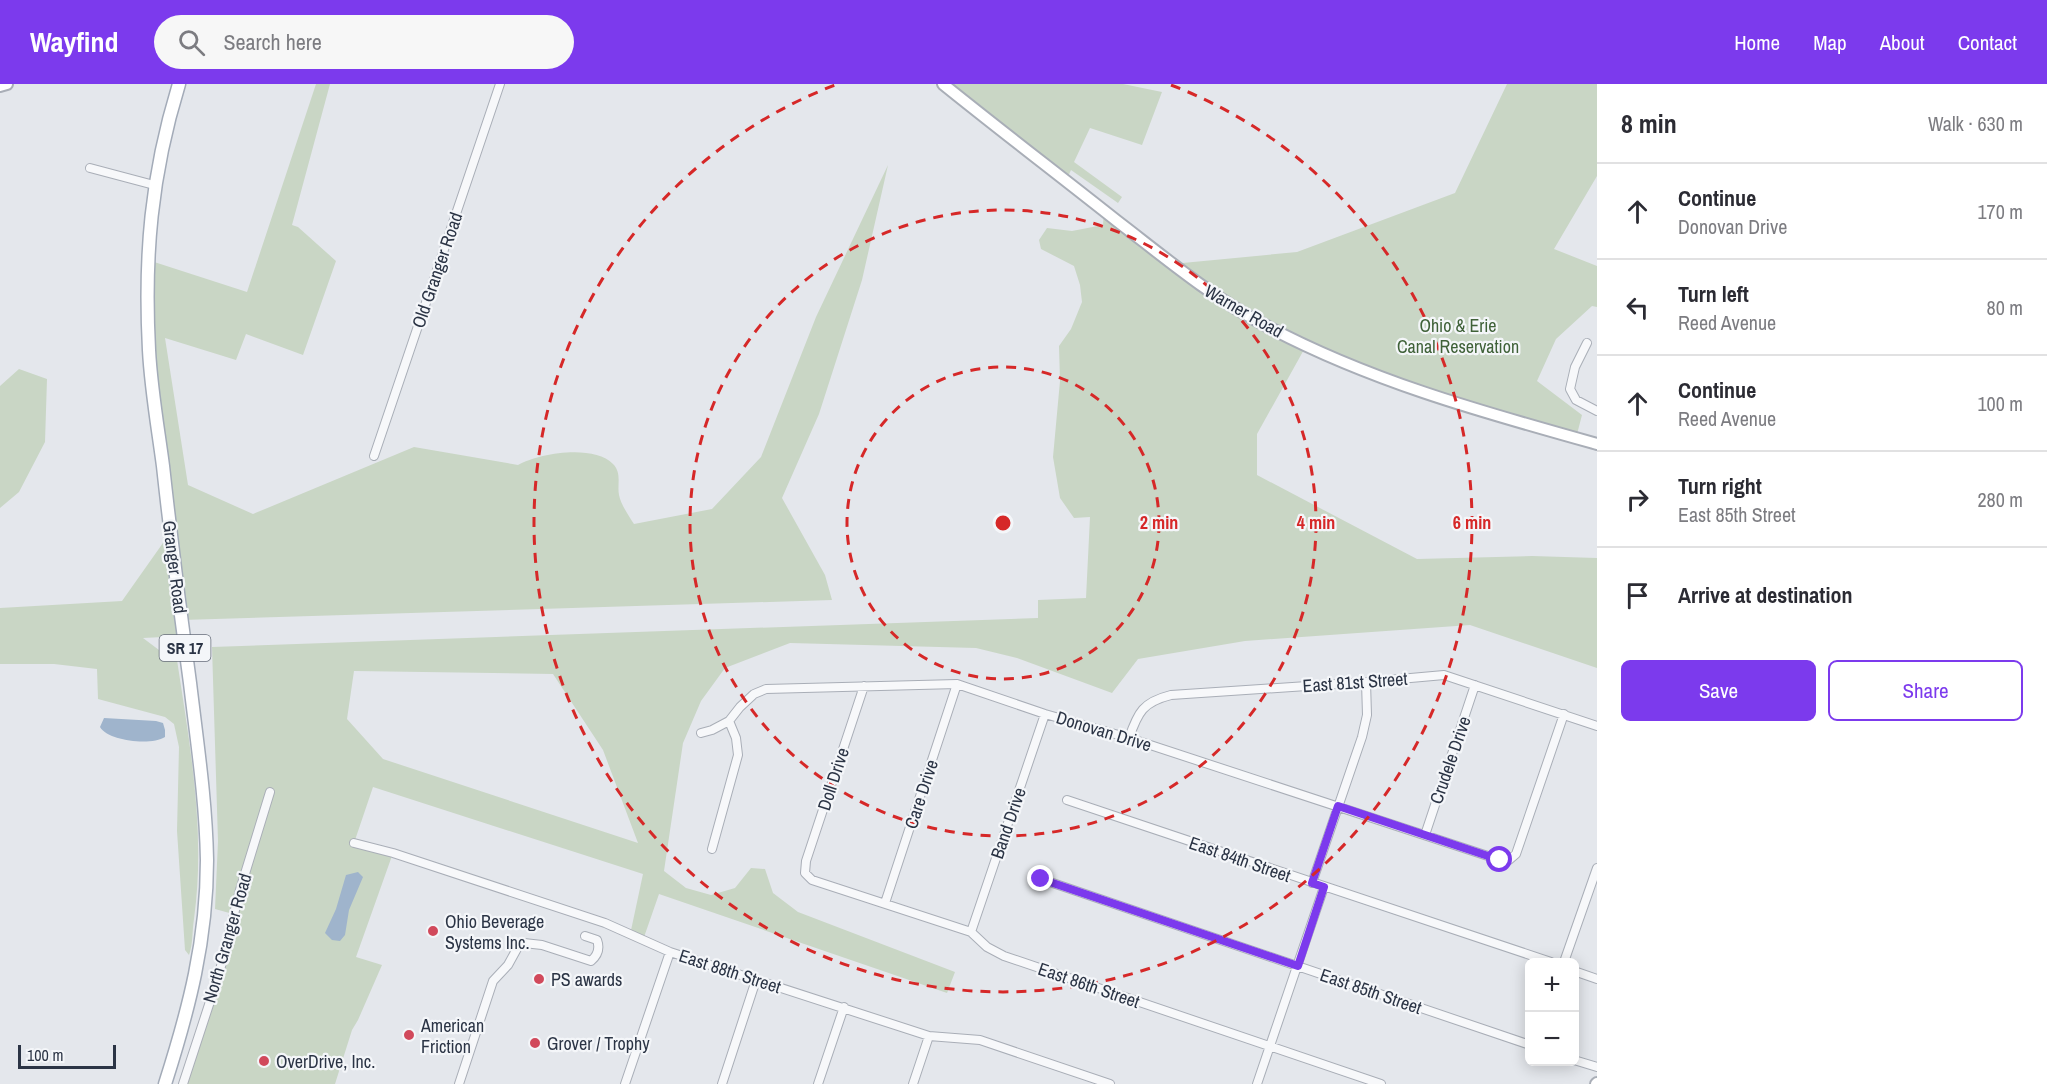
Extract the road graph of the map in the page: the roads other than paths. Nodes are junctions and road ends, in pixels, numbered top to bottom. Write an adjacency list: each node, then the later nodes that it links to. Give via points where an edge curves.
1 (8, 84): 5 (main road)
2 (179, 84): 7 (main road, Granger Road / SR 17)
3 (500, 84): 11 (street, Old Granger Road)
4 (943, 84): 10 (main road, Warner Road, via 1204,288 1260,322 1360,370)
5 (0, 86)
6 (90, 168): 7 (street)
7 (154, 185): 49 (main road, Granger Road / SR 17, via 148,260 149,352 205,801 207,862 201,949 191,999)
8 (1587, 343): 9 (street, via 1570,388 1576,400)
9 (1597, 411)
10 (1597, 444)
11 (374, 456)
12 (1366, 682): 14 (street, East 81st Street, via 1444,675); 21 (street, East 81st Street, via 1171,695 1145,705); 24 (street, via 1367,715)
13 (957, 684): 15 (street, Donovan Drive); 16 (street, Donovan Drive); 33 (street, Care Drive)
14 (1475, 685): 17 (street, East 81st Street); 25 (street, Crudele Drive)
15 (864, 686): 18 (street, Donovan Drive, via 766,689 754,694); 29 (street, Doll Drive)
16 (1045, 714): 21 (street, Donovan Drive); 34 (street, Band Drive)
17 (1564, 714): 19 (street, East 81st Street); 25 (street, Donovan Drive, via 1516,854 1509,860 1500,860)
18 (729, 721): 20 (street, Donovan Drive); 27 (street, via 738,755)
19 (1597, 726)
20 (701, 733)
21 (1129, 738): 24 (street, Donovan Drive)
22 (270, 792): 50 (street, North Granger Road, via 219,974)
23 (1067, 800): 31 (street, East 84th Street)
24 (1338, 806): 25 (street, Donovan Drive); 31 (street)
25 (1425, 835)
26 (354, 843): 36 (street, East 88th Street, via 605,923)
27 (712, 849)
28 (1597, 868): 38 (street)
29 (805, 873): 33 (street, East 86th Street, via 812,880)
30 (1041, 879): 39 (street, East 85th Street)
31 (1312, 883): 32 (street, East 84th Street)
32 (1324, 887): 37 (street, East 84th Street); 39 (street)
33 (885, 903): 34 (street, East 86th Street)
34 (971, 932): 46 (street, East 86th Street, via 1004,956)
35 (585, 936): 51 (street, via 597,940 600,946 591,961 542,945 519,945 493,981)
36 (670, 952): 42 (street, East 88th Street); 52 (street)
37 (1536, 958)
38 (1566, 958)
39 (1298, 966): 45 (street, East 85th Street); 46 (street)
40 (1579, 972): 41 (street)
41 (1597, 979)
42 (756, 980): 43 (street, East 88th Street); 53 (street)
43 (844, 1007): 44 (street, East 88th Street); 54 (street)
44 (929, 1036): 55 (street); 56 (street, East 88th Street, via 980,1040)
45 (1525, 1043)
46 (1270, 1047): 57 (street); 58 (street, East 86th Street)
47 (1579, 1061): 48 (street)
48 (1597, 1067)
49 (165, 1084)
50 (183, 1084)
51 (459, 1084)
52 (625, 1084)
53 (722, 1084)
54 (818, 1084)
55 (913, 1084)
56 (1110, 1084)
57 (1257, 1084)
58 (1382, 1084)

